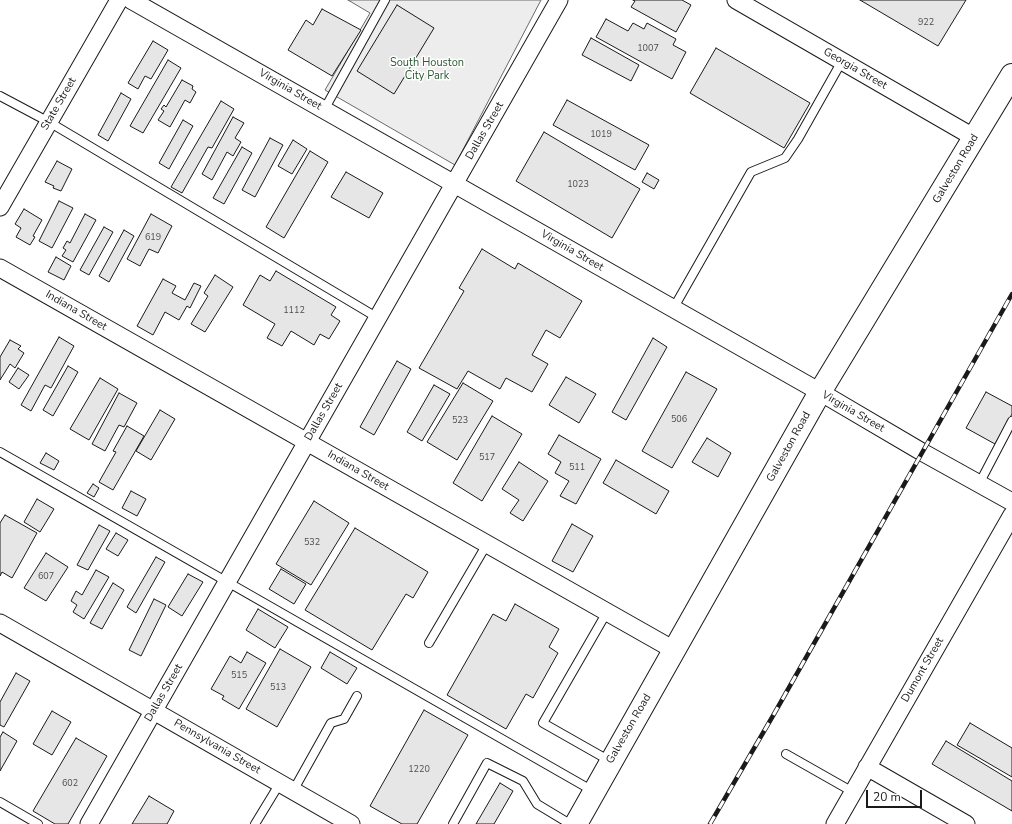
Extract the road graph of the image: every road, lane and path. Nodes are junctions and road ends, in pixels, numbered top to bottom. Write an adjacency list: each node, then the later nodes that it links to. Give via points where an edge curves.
1 (119, 0): 10 (street, State Street)
2 (131, 0): 9 (street, Virginia Street)
3 (385, 0): 9 (lane)
4 (559, 0): 12 (street, Dallas Street)
5 (736, 0): 6 (street, Georgia Street)
6 (842, 61): 11 (street, Georgia Street); 15 (lane, via 785,158 751,172)
7 (1012, 75): 11 (main road, Galveston Road)
8 (0, 96): 10 (lane)
9 (324, 110): 12 (street, Virginia Street)
10 (49, 122): 13 (street, State Street); 16 (lane)
11 (975, 138): 17 (main road, Galveston Road)
12 (454, 184): 15 (street, Virginia Street); 16 (street, Dallas Street)
13 (0, 207)
14 (0, 268): 19 (street, Indiana Street)
15 (673, 309): 17 (street, Virginia Street)
16 (378, 318): 19 (street, Dallas Street)
17 (820, 392): 21 (street, Virginia Street); 29 (main road, Galveston Road)
18 (1012, 421): 21 (lane)
19 (307, 442): 24 (street, Indiana Street); 25 (street, Dallas Street)
20 (0, 452): 25 (lane)
21 (979, 484): 22 (street, Virginia Street)
22 (1012, 502)
23 (1012, 515): 34 (street, Dumont Street)
24 (487, 544): 26 (street, Indiana Street); 28 (lane)
25 (227, 582): 31 (street, Dallas Street); 36 (lane)
26 (607, 612): 29 (street, Indiana Street); 33 (lane, via 542,723)
27 (0, 623): 31 (street, Pennsylvania Street)
28 (429, 643)
29 (674, 650): 33 (main road, Galveston Road)
30 (358, 696): 35 (lane, via 344,719 331,723)
31 (154, 711): 35 (street, Pennsylvania Street); 40 (street, Dallas Street)
32 (786, 754): 37 (lane)
33 (611, 762): 36 (main road, Galveston Road)
34 (867, 767): 37 (street, Dumont Street); 47 (street)
35 (286, 787): 41 (lane); 42 (street, Pennsylvania Street)
36 (594, 791): 45 (main road, Galveston Road)
37 (853, 792): 46 (street, Dumont Street)
38 (0, 802): 39 (lane)
39 (38, 824)
40 (89, 824)
41 (255, 824)
42 (351, 824)
43 (453, 824): 44 (lane, via 487,763 523,781 537,804)
44 (570, 824)
45 (576, 824)
46 (835, 824)
47 (966, 824)

